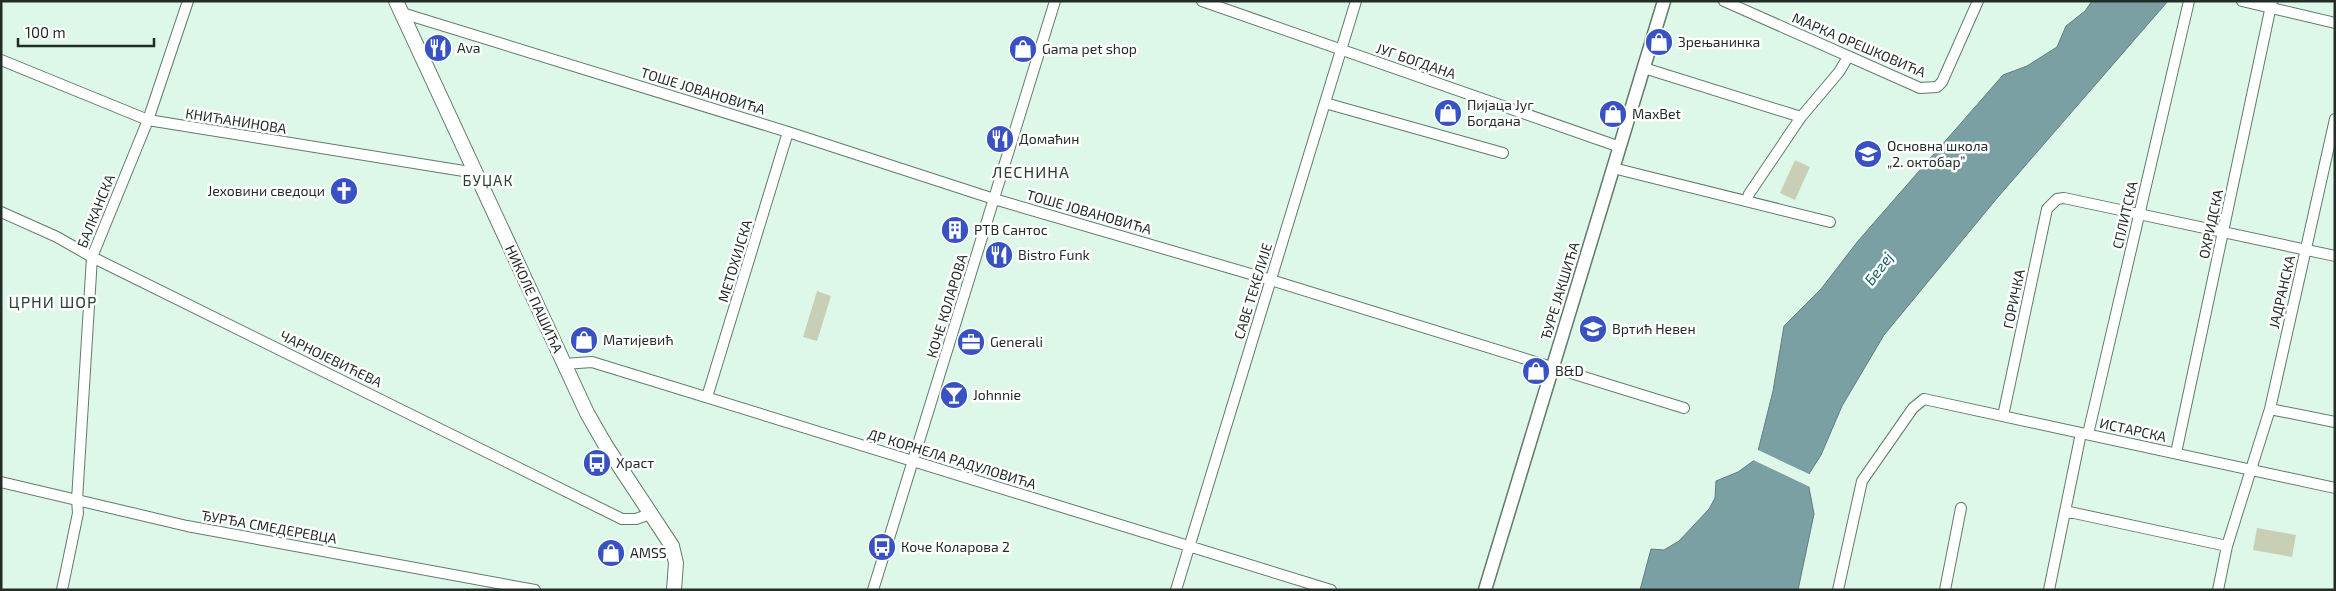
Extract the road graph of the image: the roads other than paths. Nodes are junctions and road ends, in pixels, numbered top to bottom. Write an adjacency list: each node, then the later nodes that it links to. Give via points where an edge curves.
1 (188, 1): 20 (street, БАЛКАНСКА)
2 (1055, 1): 26 (street, КОЧЕ КОЛАРОВА)
3 (1202, 1): 13 (street, ЈУГ БОГДАНА)
4 (1356, 1): 13 (street, САВЕ ТЕКЕЛИЈЕ)
5 (1664, 1): 16 (street, ЂУРЕ ЈАКШИЋА)
6 (1724, 1): 14 (street, МАРКА ОРЕШКОВИЋА)
7 (1978, 1): 14 (street, МАРКА ОРЕШКОВИЋА, via 1942,82 1930,89 1920,88)
8 (2188, 1): 29 (street, СПЛИТСКА)
9 (2242, 1): 10 (street)
10 (2272, 4): 12 (street); 31 (street, ОХРИДСКА)
11 (399, 7): 21 (street, ТОШЕ ЈОВАНОВИЋА); 25 (main road, НИКОЛЕ ПАШИЋА)
12 (2335, 23)
13 (1342, 50): 17 (street, САВЕ ТЕКЕЛИЈЕ); 22 (street, ЈУГ БОГДАНА)
14 (1848, 57): 18 (street)
15 (1, 60): 20 (street, КНИЋАНИНОВА)
16 (1644, 68): 18 (street); 22 (street, ЂУРЕ ЈАКШИЋА)
17 (1325, 103): 23 (street); 35 (street, САВЕ ТЕКЕЛИЈЕ)
18 (1801, 117): 27 (street)
19 (2335, 119): 32 (street, ЈАДРАНСКА)
20 (148, 120): 25 (street, КНИЋАНИНОВА); 33 (street, БАЛКАНСКА)
21 (788, 132): 26 (street, ТОШЕ ЈОВАНОВИЋА); 38 (street, МЕТОХИЈСКА)
22 (1620, 146): 24 (street, ЂУРЕ ЈАКШИЋА)
23 (1504, 153)
24 (1613, 168): 27 (street); 37 (street, ЂУРЕ ЈАКШИЋА)
25 (476, 173): 36 (main road, НИКОЛЕ ПАШИЋА)
26 (994, 199): 35 (street, ТОШЕ ЈОВАНОВИЋА); 45 (street, КОЧЕ КОЛАРОВА)
27 (1747, 200): 30 (street)
28 (1, 212): 33 (street, ЧАРНОЈЕВИЋЕВА)
29 (2139, 214): 31 (street); 41 (street, ГОРИЧКА, via 2064,198 2057,199 2047,209); 43 (street, СПЛИТСКА)
30 (1830, 222)
31 (2223, 232): 32 (street); 44 (street, ОХРИДСКА)
32 (2306, 250): 34 (street); 40 (street, ЈАДРАНСКА)
33 (92, 256): 49 (street, БАЛКАНСКА); 52 (street, ЧАРНОЈЕВИЋЕВА, via 622,519)
34 (2335, 256)
35 (1271, 280): 37 (street, ТОШЕ ЈОВАНОВИЋА); 53 (street, САВЕ ТЕКЕЛИЈЕ)
36 (564, 364): 38 (street, ДР КОРНЕЛА РАДУЛОВИЋА, via 592,362); 52 (main road, НИКОЛЕ ПАШИЋА, via 587,413)
37 (1552, 367): 39 (street, ТОШЕ ЈОВАНОВИЋА); 61 (street, ЂУРЕ ЈАКШИЋА)
38 (708, 397): 45 (street, ДР КОРНЕЛА РАДУЛОВИЋА)
39 (1684, 408)
40 (2270, 409): 42 (street); 46 (street, ЈАДРАНСКА)
41 (2003, 416): 43 (street, ИСТАРСКА); 62 (street, ИСТАРСКА, via 1924,399 1913,408 1862,481)
42 (2335, 422)
43 (2085, 434): 44 (street, ИСТАРСКА); 51 (street, СПЛИТСКА)
44 (2176, 454): 46 (street, ИСТАРСКА)
45 (913, 461): 53 (street, ДР КОРНЕЛА РАДУЛОВИЋА); 58 (street, КОЧЕ КОЛАРОВА)
46 (2251, 470): 48 (street, ИСТАРСКА); 54 (street, ЈАДРАНСКА)
47 (1, 482): 49 (street, ЂУРЂА СМЕДЕРЕВЦА)
48 (2335, 488)
49 (77, 500): 55 (street, БАЛКАНСКА, via 77,526); 56 (street, ЂУРЂА СМЕДЕРЕВЦА, via 187,526)
50 (1961, 508): 63 (street)
51 (2065, 511): 54 (street); 64 (street, СПЛИТСКА)
52 (650, 514): 57 (main road, НИКОЛЕ ПАШИЋА, via 672,546 676,563)
53 (1190, 546): 59 (street, САВЕ ТЕКЕЛИЈЕ); 60 (street, ДР КОРНЕЛА РАДУЛОВИЋА)
54 (2226, 546): 65 (street, ЈАДРАНСКА)
55 (62, 590)
56 (534, 590)
57 (674, 590)
58 (873, 590)
59 (1176, 590)
60 (1331, 590)
61 (1485, 590)
62 (1838, 590)
63 (1945, 590)
64 (2049, 590)
65 (2218, 590)

